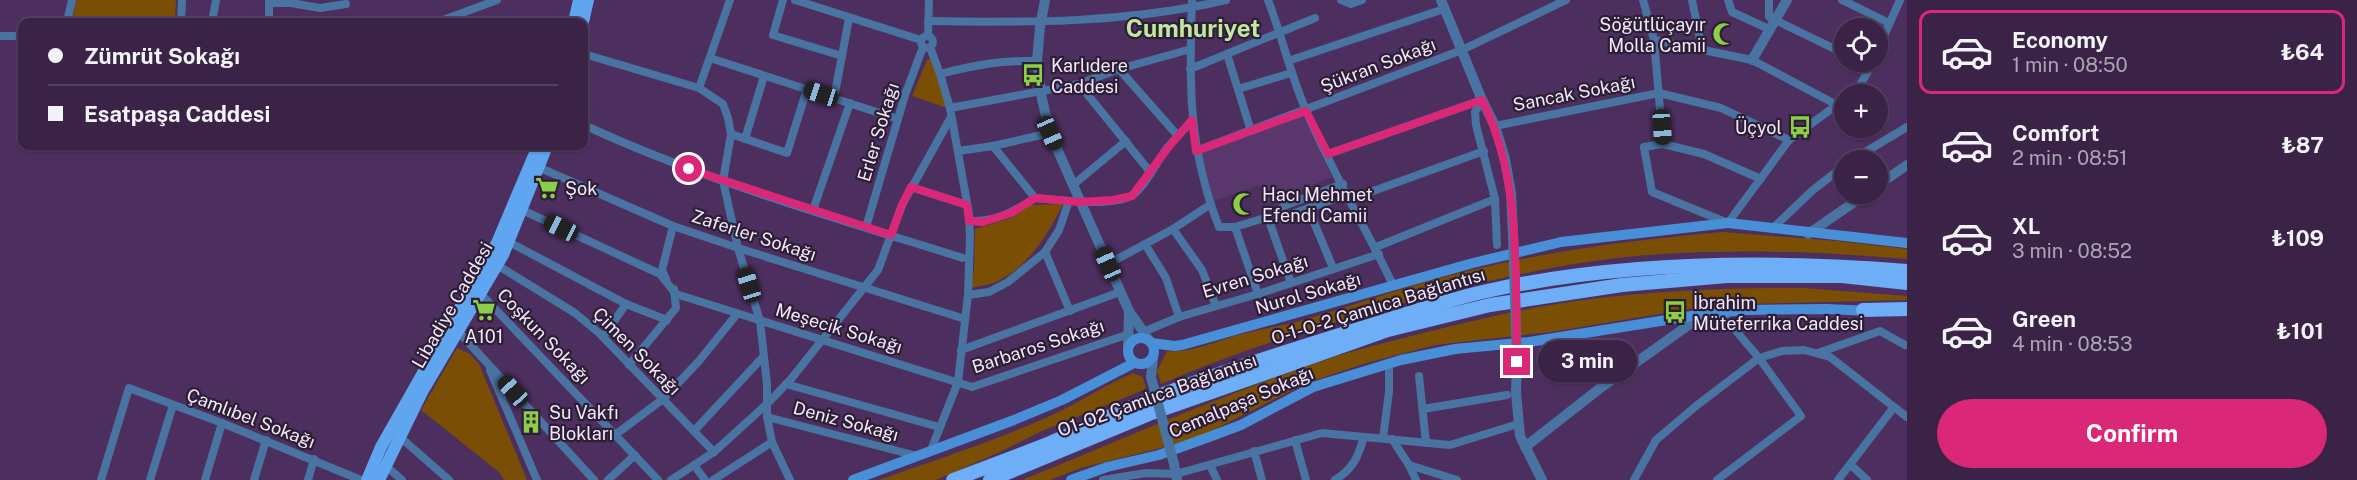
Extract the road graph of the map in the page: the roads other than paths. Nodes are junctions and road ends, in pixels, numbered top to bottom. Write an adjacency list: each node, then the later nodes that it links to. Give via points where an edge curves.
1 (72, 0): 28 (street)
2 (182, 0): 29 (street)
3 (216, 0): 30 (street)
4 (497, 0): 32 (street)
5 (579, 0): 33 (main road)
6 (588, 0): 34 (main road)
7 (730, 0): 53 (street)
8 (783, 0): 52 (street, via 773,35)
9 (795, 0): 35 (street)
10 (930, 0): 37 (street)
11 (1045, 0): 38 (street)
12 (1226, 0): 25 (street)
13 (1268, 0): 41 (street)
14 (1341, 0): 15 (street, via 1351,4)
15 (1362, 0)
16 (1566, 0): 48 (street, Şükran Sokağı)
17 (1643, 0): 44 (street)
18 (1692, 0): 47 (street)
19 (1728, 0): 40 (street, via 1732,12)
20 (1769, 0): 40 (street)
21 (1787, 0): 40 (street)
22 (1842, 0): 39 (street)
23 (1900, 0): 39 (street)
24 (269, 2): 26 (street, via 320,8); 31 (street)
25 (1192, 3): 38 (street, via 1088,20); 46 (street)
26 (346, 4)
27 (1442, 5): 48 (street); 56 (street)
28 (68, 18)
29 (181, 18)
30 (213, 18)
31 (269, 18)
32 (449, 18)
33 (575, 18)
34 (584, 18)
35 (849, 18): 45 (street); 52 (street)
36 (1315, 18): 41 (street)
37 (928, 21): 38 (street); 45 (street)
38 (1040, 23): 55 (street)
39 (1889, 23)
40 (1772, 25): 49 (street); 54 (street)
41 (1281, 33): 50 (street); 56 (street)
42 (0, 36): 43 (street)
43 (18, 36)
44 (1654, 40): 47 (street); 67 (street)
45 (926, 43): 60 (street); 75 (street, Erler Sokağı)
46 (1191, 49): 57 (street); 58 (street)
47 (1702, 49): 54 (street)
48 (1462, 50): 69 (street); 73 (street, Şükran Sokağı)
49 (1834, 50)
50 (1227, 54): 58 (street); 64 (street)
51 (588, 55): 63 (street)
52 (842, 56): 68 (street)
53 (710, 58): 61 (street); 63 (street)
54 (1752, 60): 71 (street)
55 (1037, 61): 60 (street, via 984,63); 66 (street)
56 (1288, 61): 59 (street)
57 (1119, 69): 62 (street); 83 (street)
58 (1190, 69): 76 (street)
59 (1291, 73): 64 (street); 73 (street)
60 (940, 74): 74 (street)
61 (764, 75): 65 (street); 84 (street)
62 (1079, 84): 66 (street); 86 (street)
63 (699, 88): 82 (street, via 723,104)
64 (1238, 89): 80 (street)
65 (807, 90): 68 (street); 84 (street, via 787,153)
66 (1041, 90): 74 (street); 81 (street)
67 (1659, 93): 77 (street, Sancak Sokağı); 85 (street, via 1721,108); 87 (street)
68 (834, 98): 70 (street)
69 (1482, 100): 77 (street); 94 (street, via 1475,112); 95 (street)
70 (850, 103): 75 (street); 115 (street)
71 (1834, 103)
72 (1834, 107): 85 (street)
73 (1306, 111): 80 (street, Şükran Sokağı); 95 (street)
74 (950, 113): 92 (street); 105 (street)
75 (898, 119): 120 (street, Erler Sokağı)
76 (1192, 120): 83 (street); 93 (street)
77 (1495, 126): 191 (street, bridge, via 1511,193)
78 (588, 127): 102 (street)
79 (1907, 127): 91 (street)
80 (1251, 131): 93 (street, Şükran Sokağı)
81 (1050, 133): 88 (street); 104 (street)
82 (730, 134): 84 (street); 102 (street)
83 (1178, 136): 98 (street)
84 (745, 139)
85 (1788, 140): 101 (street)
86 (1126, 141): 98 (street); 104 (street)
87 (1663, 144): 101 (street, via 1704,154); 118 (street, via 1644,147 1652,192)
88 (993, 146): 92 (street); 107 (street)
89 (536, 150): 221 (main road, Libadiye Caddesi, via 497,243 381,447)
90 (545, 150): 97 (main road, Libadiye Caddesi)
91 (1869, 150)
92 (958, 151): 112 (street)
93 (1196, 151): 110 (street)
94 (1484, 151): 106 (street); 108 (street)
95 (1328, 154): 103 (street)
96 (1907, 165): 100 (street)
97 (538, 167): 114 (main road, Libadiye Caddesi); 119 (street, Zaferler Sokağı)
98 (1151, 173): 109 (street, via 1132,196)
99 (1834, 174): 123 (street)
100 (1888, 178)
101 (1761, 179): 118 (street)
102 (723, 181): 115 (street); 130 (street)
103 (1343, 184): 106 (street); 116 (street, via 1287,205)
104 (1073, 185): 109 (street)
105 (911, 187): 112 (street); 125 (street)
106 (1349, 196): 113 (street); 131 (street)
107 (1035, 198): 109 (street); 117 (street, via 1011,213 983,222)
108 (1495, 200): 129 (street); 131 (street, Evren Sokağı)
109 (1075, 202): 132 (street); 134 (street)
110 (1211, 204): 121 (street, via 1219,227); 122 (street)
111 (1852, 204): 124 (street)
112 (967, 205): 117 (street)
113 (1308, 208): 116 (street); 136 (street)
114 (520, 209): 126 (main road, Libadiye Caddesi); 144 (street, Meşecik Sokağı, via 660,274)
115 (813, 210): 120 (street)
116 (1269, 220): 121 (street); 138 (street)
117 (969, 221): 133 (street); 146 (street)
118 (1728, 223): 123 (main road, Nurol Sokağı); 140 (main road, Nurol Sokağı, via 1561,242)
119 (673, 226): 130 (street, Zaferler Sokağı); 144 (street, via 662,270)
120 (866, 227): 125 (street)
121 (1235, 227): 145 (street)
122 (1173, 229): 128 (street); 148 (street, via 1203,270)
123 (1772, 230): 124 (main road, Nurol Sokağı)
124 (1808, 234): 127 (main road, Nurol Sokağı)
125 (891, 235): 133 (street); 141 (street, via 878,270)
126 (509, 242): 135 (main road, Libadiye Caddesi); 147 (street)
127 (1907, 243)
128 (1145, 244): 134 (street); 157 (street, via 1166,278)
129 (1497, 245)
130 (738, 248): 141 (street, Zaferler Sokağı); 160 (street)
131 (1377, 251): 136 (street, Evren Sokağı); 140 (street)
132 (1045, 252): 146 (street, via 1008,282 989,292); 151 (street)
133 (963, 258): 146 (street)
134 (1108, 264): 142 (street)
135 (498, 265): 143 (main road, Libadiye Caddesi); 163 (street, Çimen Sokağı, via 575,313)
136 (1333, 268): 138 (street, Evren Sokağı)
137 (1907, 271): 234 (highway, O-1-O-2 Çamlıca Bağlantısı, via 1722,265 1619,271 1494,289 1269,357 1142,403)
138 (1291, 283): 145 (street, Evren Sokağı)
139 (1907, 283): 235 (highway, O1-O2 Çamlıca Bağlantısı, via 1842,276 1727,276 1622,285 1490,305 1388,330 1149,414)
140 (1393, 285): 164 (main road, Nurol Sokağı, via 1182,345)
141 (865, 287): 158 (street, Zaferler Sokağı); 165 (street)
142 (1120, 292): 151 (street); 152 (street)
143 (480, 293): 161 (main road, Libadiye Caddesi); 194 (street, Coşkun Sokağı)
144 (676, 294): 154 (street, Meşecik Sokağı); 159 (street, via 676,308)
145 (1258, 294): 148 (street, Evren Sokağı)
146 (968, 295): 158 (street)
147 (626, 304): 159 (street); 163 (street)
148 (1216, 306): 157 (street, Evren Sokağı)
149 (1907, 309): 150 (highway)
150 (1863, 310): 153 (main road); 156 (main road)
151 (1070, 311): 167 (street)
152 (1129, 311): 162 (street); 164 (street)
153 (1720, 312): 155 (main road); 172 (street)
154 (737, 314): 160 (street, Meşecik Sokağı); 183 (street)
155 (1704, 314): 175 (main road, Cemalpaşa Sokağı, via 1529,342 1455,349); 202 (street, via 1599,388)
156 (1907, 314)
157 (1179, 317): 164 (street, Evren Sokağı)
158 (965, 319): 167 (street)
159 (667, 320): 176 (street)
160 (760, 321): 165 (street, Meşecik Sokağı); 170 (street)
161 (458, 330): 173 (street); 196 (main road, Libadiye Caddesi)
162 (1129, 334): 168 (street); 180 (street, Barbaros Sokağı, via 980,386)
163 (603, 337): 176 (street, Çimen Sokağı)
164 (1148, 338): 168 (main road, via 1136,339); 171 (main road, via 1155,351)
165 (824, 339): 180 (street, Meşecik Sokağı); 181 (street)
166 (1906, 344): 169 (street, via 1880,331)
167 (962, 350): 180 (street)
168 (1128, 350): 174 (main road); 179 (main road, via 1120,363)
169 (1818, 353): 172 (street, via 1782,351); 186 (street, via 1830,357)
170 (763, 357): 184 (street); 193 (street)
171 (1153, 358): 174 (main road, via 1146,364); 178 (street)
172 (1760, 358): 245 (street, via 1656,440); 246 (street, via 1801,416)
173 (487, 363): 225 (street); 226 (street)
174 (1136, 363): 178 (street); 179 (main road)
175 (1389, 363): 197 (street); 236 (main road, Cemalpaşa Sokağı, via 1313,387 1241,425 1199,441)
176 (629, 365): 183 (street, Çimen Sokağı)
177 (1419, 376): 187 (street)
178 (1151, 377): 214 (street, bridge)
179 (1097, 380): 203 (main road, via 1062,400)
180 (958, 382): 192 (street)
181 (786, 384): 184 (street); 192 (street)
182 (1507, 395): 187 (street)
183 (663, 399): 193 (street, Çimen Sokağı); 194 (street)
184 (768, 403): 188 (street); 205 (street)
185 (173, 405): 190 (street, Çamlıbel Sokağı); 215 (street, Çamlıbel Sokağı, via 129,388); 216 (street)
186 (1894, 407): 189 (street); 212 (street)
187 (1423, 409): 201 (street)
188 (767, 417): 200 (street); 207 (street, Deniz Sokağı)
189 (1907, 417)
190 (222, 423): 198 (street, Çamlıbel Sokağı); 217 (street)
191 (1518, 424): 201 (street, via 1450,445); 202 (street)
192 (939, 428): 203 (street)
193 (694, 430): 205 (street, Çimen Sokağı)
194 (615, 435): 206 (street, Coşkun Sokağı)
195 (1364, 436): 197 (street); 199 (street, via 1322,433); 241 (street, via 1356,462)
196 (400, 437): 213 (main road, Libadiye Caddesi); 224 (street)
197 (1387, 439): 201 (street); 211 (street)
198 (266, 440): 208 (street, Çamlıbel Sokağı); 218 (street)
199 (1295, 440): 204 (street); 240 (street)
200 (772, 442): 231 (street); 232 (street)
201 (1426, 443)
202 (1525, 447): 244 (street)
203 (931, 450): 207 (main road)
204 (1254, 451): 210 (street); 239 (street)
205 (714, 452): 209 (street)
206 (634, 455): 227 (street); 228 (street, Coşkun Sokağı)
207 (917, 456): 233 (main road)
208 (314, 459): 219 (street); 220 (street, Çamlıbel Sokağı)
209 (694, 465): 229 (street); 230 (street)
210 (1210, 465): 214 (street); 238 (street)
211 (1409, 465): 242 (street); 243 (street)
212 (1851, 465): 247 (street); 248 (street)
213 (386, 466): 222 (main road, Libadiye Caddesi); 223 (street)
214 (1175, 473): 237 (street)
215 (100, 480)
216 (150, 480)
217 (205, 480)
218 (254, 480)
219 (308, 480)
220 (361, 480)
221 (367, 480)
222 (379, 480)
223 (402, 480)
224 (449, 480)
225 (537, 480)
226 (594, 480)
227 (608, 480)
228 (658, 480)
229 (671, 480)
230 (705, 480)
231 (713, 480)
232 (790, 480)
233 (853, 480)
234 (952, 480)
235 (990, 480)
236 (1071, 480)
237 (1103, 480)
238 (1216, 480)
239 (1262, 480)
240 (1306, 480)
241 (1335, 480)
242 (1416, 480)
243 (1457, 480)
244 (1542, 480)
245 (1634, 480)
246 (1717, 480)
247 (1838, 480)
248 (1867, 480)

